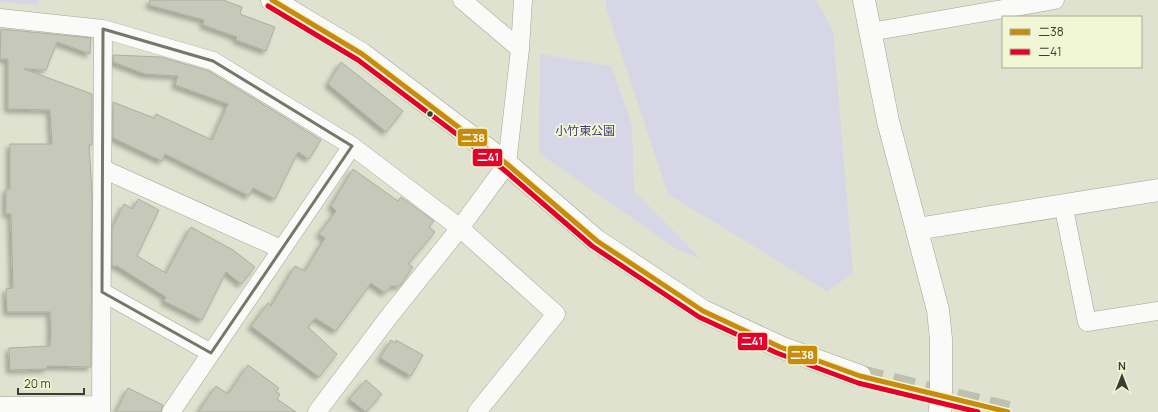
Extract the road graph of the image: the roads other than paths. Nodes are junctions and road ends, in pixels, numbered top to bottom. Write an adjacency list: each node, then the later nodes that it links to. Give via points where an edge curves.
1 (272, 0): 11 (street, via 362,54)
2 (462, 0): 9 (street)
3 (523, 0): 9 (street)
4 (864, 0): 8 (street)
5 (1055, 0): 8 (street)
6 (0, 18): 7 (street)
7 (103, 29): 10 (street, via 213,61); 12 (street)
8 (870, 32): 16 (street, via 888,121)
9 (520, 49): 11 (street)
10 (352, 146): 15 (street); 17 (street)
11 (507, 164): 15 (street); 21 (street, via 598,241 702,311 780,347)
12 (102, 169): 17 (street); 18 (street)
13 (1158, 190): 14 (street)
14 (1063, 204): 16 (street); 19 (street, via 1087,322)
15 (460, 228): 25 (street); 26 (street, via 556,314)
16 (917, 229): 27 (street, bridge, via 938,310 941,339)
17 (281, 249): 20 (street)
18 (102, 292): 20 (street); 23 (street)
19 (1158, 311)
20 (211, 352): 24 (street)
21 (860, 376)
22 (0, 406): 23 (street)
23 (101, 409)
24 (171, 412)
25 (317, 412)
26 (477, 412)
27 (940, 412)

